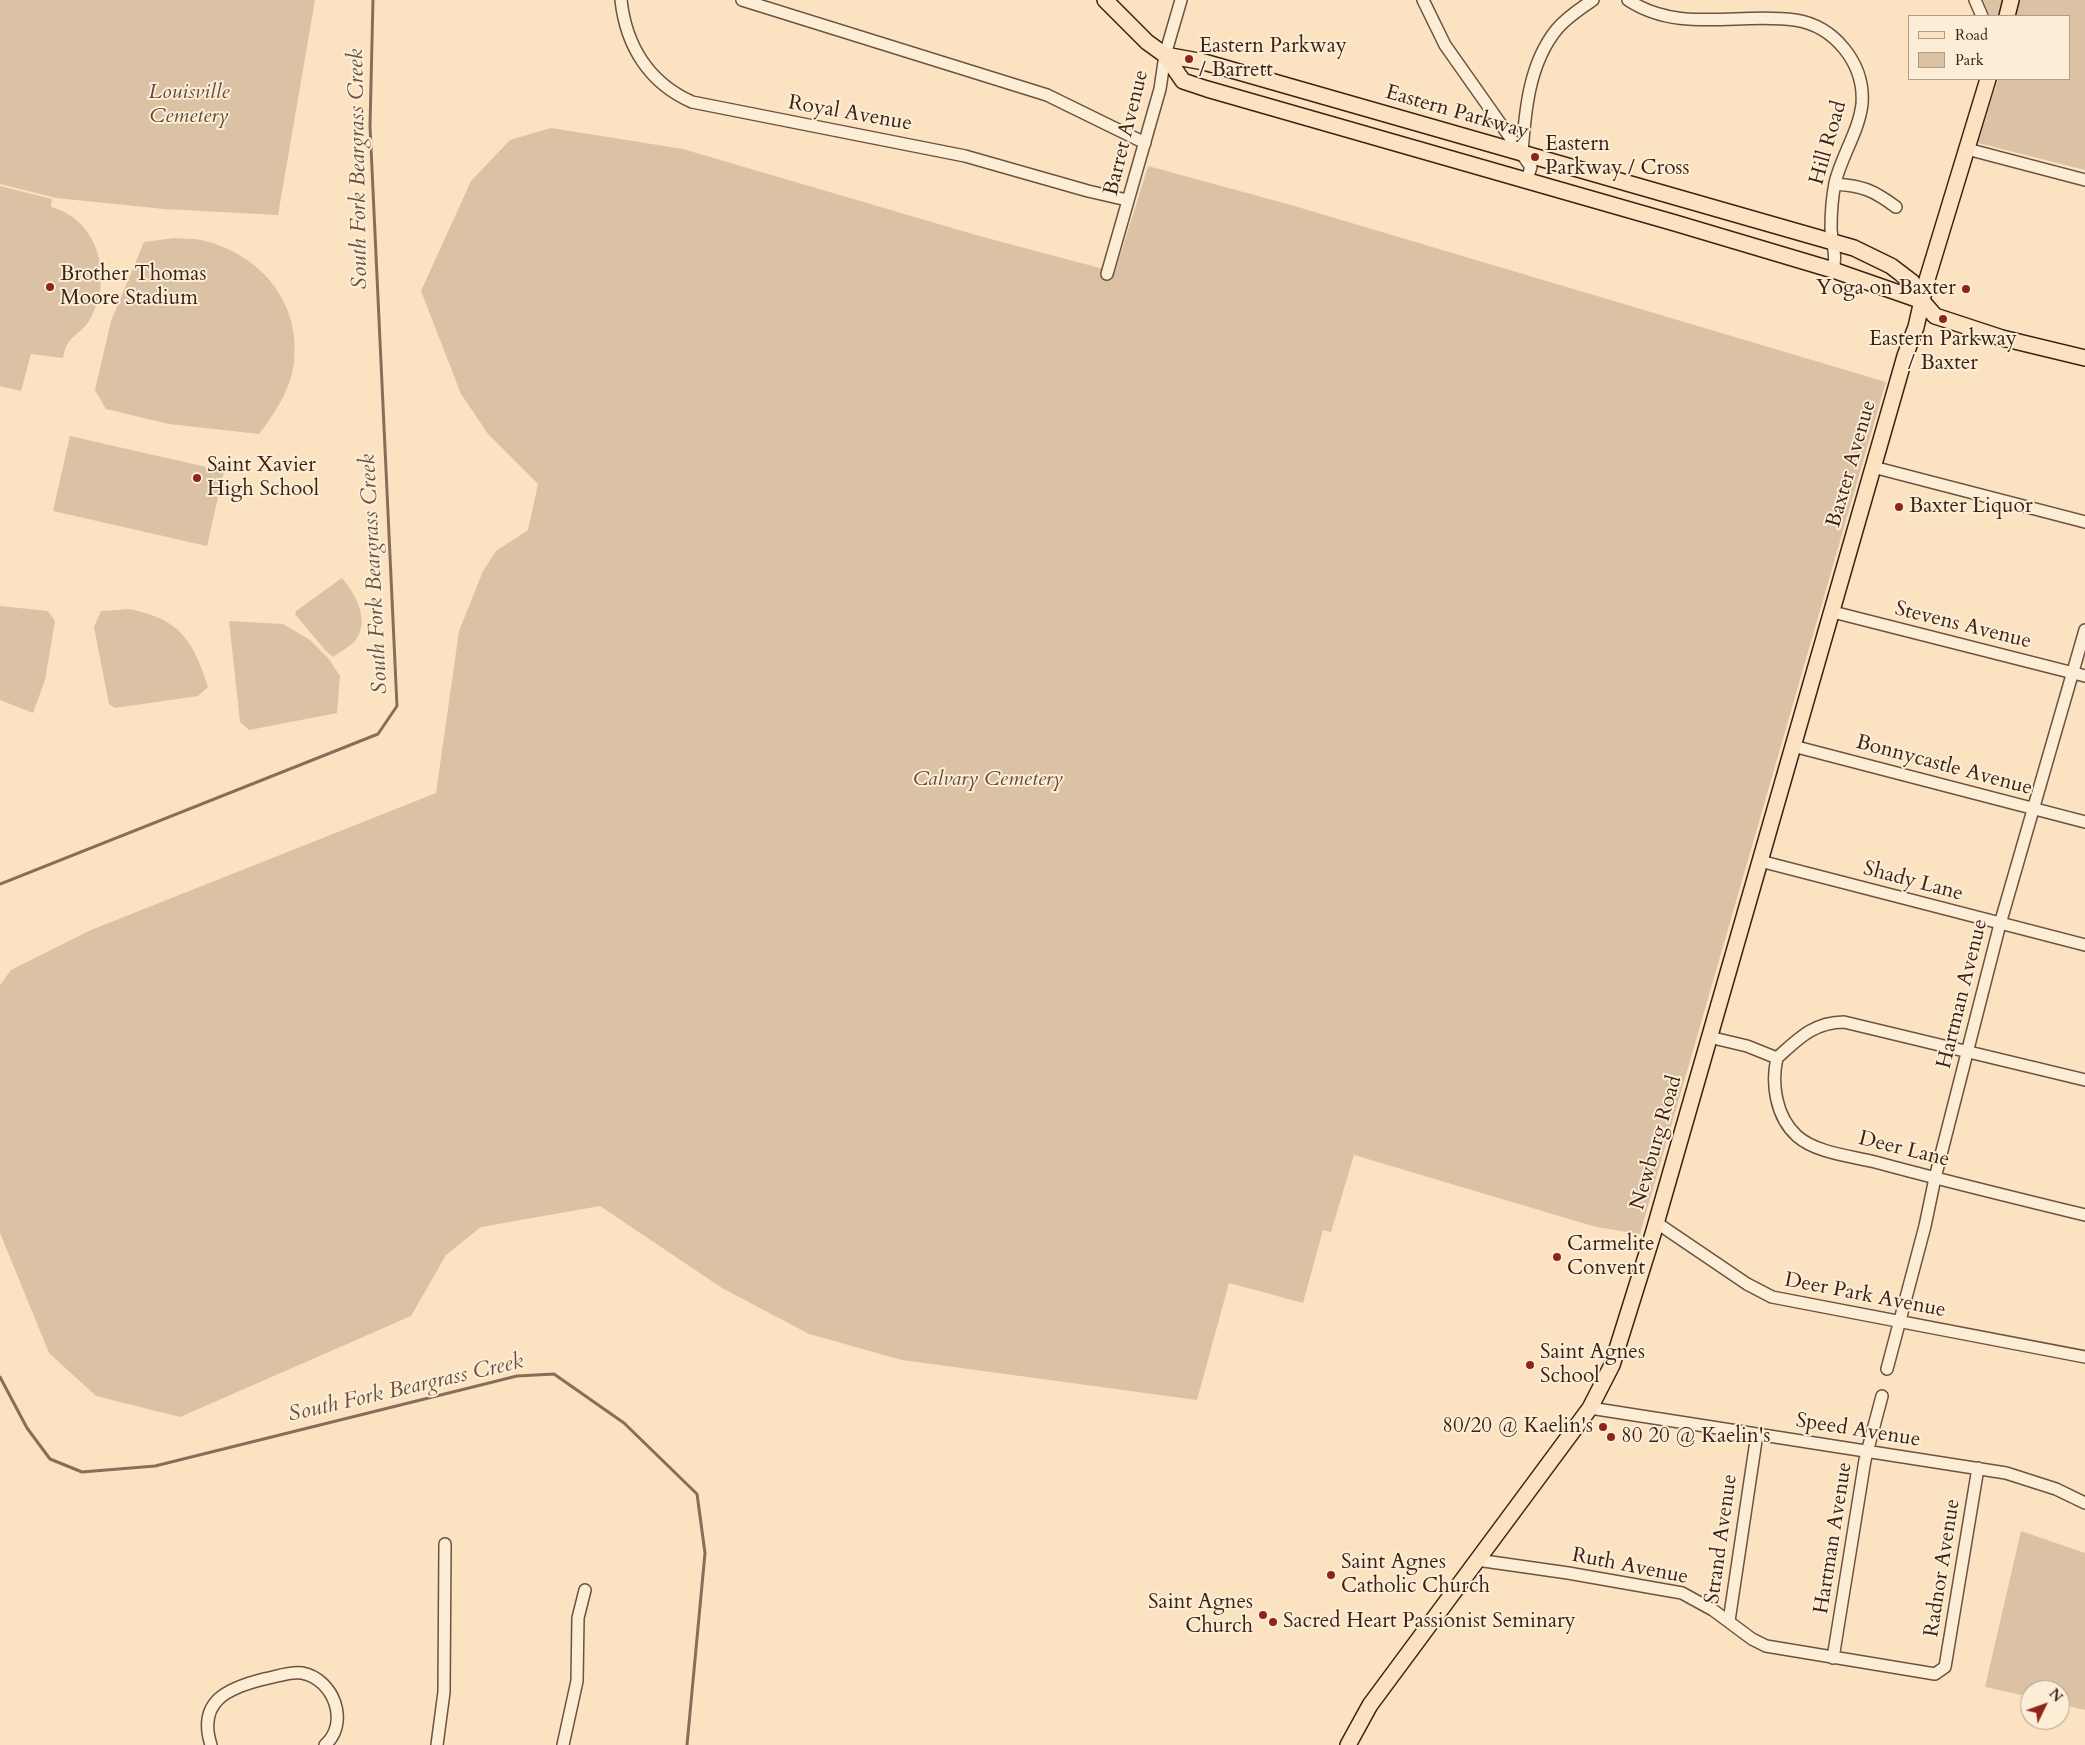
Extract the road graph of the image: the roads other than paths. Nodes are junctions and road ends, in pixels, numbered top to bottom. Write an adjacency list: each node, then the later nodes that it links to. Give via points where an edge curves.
1 (621, 0): 20 (street, Royal Avenue, via 629,36 651,74 666,88 692,102 957,154)
2 (742, 0): 14 (street, via 1047,95)
3 (1105, 0): 12 (main road, Eastern Parkway, via 1147,42)
4 (1181, 0): 12 (street, Barret Avenue)
5 (1423, 0): 16 (street, via 1445,45)
6 (1594, 0): 16 (street, via 1557,29 1540,59 1524,118)
7 (1628, 0): 19 (street, Hill Road, via 1655,13 1680,19 1797,20 1820,28 1836,39 1853,62 1861,85 1862,103)
8 (1976, 0): 10 (street)
9 (2012, 0): 11 (main road)
10 (1982, 15)
11 (2007, 15)
12 (1165, 55): 14 (street, Barret Avenue, via 1160,89); 16 (main road, Eastern Parkway, via 1204,62); 18 (main road, Eastern Parkway, via 1183,80 1207,89)
13 (1988, 80): 15 (main road, Baxter Avenue)
14 (1145, 143): 20 (street, Barret Avenue)
15 (1967, 149): 17 (street); 25 (main road, Baxter Avenue)
16 (1522, 153): 18 (street, via 1531,167); 22 (main road, Eastern Parkway)
17 (2085, 180)
18 (1526, 182): 23 (main road, Eastern Parkway)
19 (1835, 184): 21 (street, via 1869,189); 22 (street, Hill Road, via 1831,231)
20 (1127, 200): 24 (street, Barret Avenue, via 1123,225)
21 (1896, 207)
22 (1834, 243): 23 (street, Hill Road, via 1836,258); 25 (main road, Eastern Parkway, via 1854,248 1891,266 1912,282)
23 (1833, 270): 25 (main road, Eastern Parkway)
24 (1107, 274)
25 (1922, 301): 26 (main road, Eastern Parkway, via 1935,316 1943,319 2002,338); 27 (main road, Baxter Avenue)
26 (2085, 358)
27 (1873, 467): 28 (street); 29 (main road, Baxter Avenue)
28 (2085, 522)
29 (1833, 612): 31 (street, Stevens Avenue); 33 (main road, Baxter Avenue)
30 (2085, 630): 31 (street, Hartman Avenue)
31 (2073, 673): 32 (street, Stevens Avenue); 34 (street, Hartman Avenue)
32 (2085, 676)
33 (1793, 746): 34 (street, Bonnycastle Avenue); 36 (main road, Baxter Avenue)
34 (2034, 809): 35 (street, Bonnycastle Avenue); 37 (street, Hartman Avenue)
35 (2085, 822)
36 (1760, 861): 37 (street, Shady Lane); 39 (main road, Newburg Road)
37 (2000, 924): 38 (street, Shady Lane); 40 (street, Hartman Avenue)
38 (2085, 945)
39 (1709, 1037): 41 (street, via 1747,1046); 45 (main road, Newburg Road)
40 (1968, 1052): 41 (street, via 1835,1022 1808,1030); 42 (street); 43 (street, Hartman Avenue)
41 (1777, 1058): 43 (street, Deer Lane, via 1774,1071 1777,1101 1783,1117 1798,1136 1824,1149)
42 (2085, 1080)
43 (1935, 1178): 44 (street, Deer Lane); 46 (street, Hartman Avenue, via 1926,1226)
44 (2085, 1215)
45 (1657, 1222): 46 (street, Deer Park Avenue, via 1747,1284 1772,1297); 50 (main road, Newburg Road, via 1618,1348)
46 (1900, 1322): 47 (street, Deer Park Avenue); 48 (street, Hartman Avenue)
47 (2085, 1357)
48 (1886, 1369)
49 (1882, 1396): 52 (street, Hartman Avenue)
50 (1590, 1408): 51 (street, Speed Avenue); 56 (main road, Newburg Road)
51 (1757, 1434): 52 (street, Speed Avenue); 58 (street, Strand Avenue)
52 (1867, 1451): 53 (street, Speed Avenue); 59 (street, Hartman Avenue)
53 (1978, 1468): 54 (street, Speed Avenue, via 2031,1480); 60 (street, Radnor Avenue, via 1945,1667)
54 (2085, 1503)
55 (445, 1544): 63 (street, via 444,1692)
56 (1477, 1560): 58 (street, Ruth Avenue, via 1682,1593); 65 (main road, Newburg Road, via 1370,1705)
57 (585, 1590): 64 (street, via 578,1618 577,1681)
58 (1728, 1621): 59 (street, Ruth Avenue, via 1752,1640 1766,1646)
59 (1833, 1658): 60 (street, Ruth Avenue, via 1924,1673)
60 (1940, 1672)
61 (211, 1745): 62 (street, via 206,1723 212,1707 226,1692 240,1685 300,1673 325,1687 334,1699 338,1722 331,1740)
62 (325, 1745)
63 (437, 1745)
64 (563, 1745)
65 (1348, 1745)

